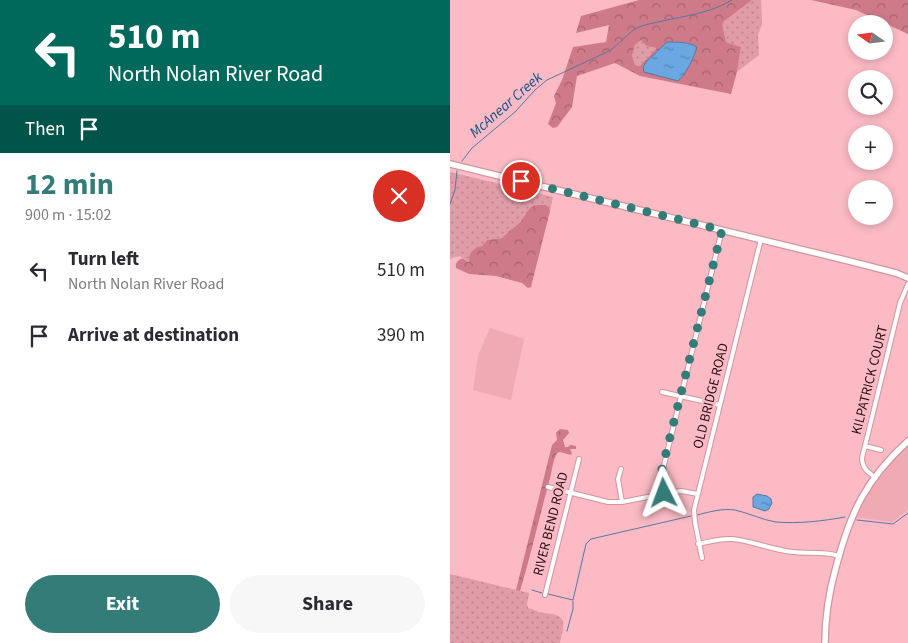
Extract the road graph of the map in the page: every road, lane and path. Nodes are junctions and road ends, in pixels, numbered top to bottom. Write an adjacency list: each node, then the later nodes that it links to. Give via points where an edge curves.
1 (450, 164): 2 (main road)
2 (722, 230): 3 (main road); 7 (street)
3 (761, 240): 4 (main road); 8 (street, OLD BRIDGE ROAD)
4 (908, 278)
5 (908, 284): 10 (street, KILPATRICK COURT, via 900,303)
6 (662, 392): 7 (street)
7 (680, 396): 8 (street); 17 (street, via 662,469)
8 (720, 406): 18 (street, OLD BRIDGE ROAD)
9 (908, 441): 14 (main road)
10 (865, 446): 11 (street); 14 (street, KILPATRICK COURT, via 862,465)
11 (881, 450)
12 (578, 459): 16 (street, RIVER BEND ROAD)
13 (621, 469): 19 (street, via 618,479)
14 (875, 477): 21 (main road, via 853,514)
15 (548, 487): 16 (street)
16 (570, 493): 19 (street); 23 (street, RIVER BEND ROAD)
17 (664, 493): 18 (street); 19 (street)
18 (698, 494): 20 (street, OLD BRIDGE ROAD, via 694,514)
19 (622, 502)
20 (698, 544): 21 (street, via 734,539 794,553 823,552); 22 (street, OLD BRIDGE ROAD)
21 (839, 556): 24 (main road, via 828,600)
22 (702, 558)
23 (545, 595)
24 (825, 643)

